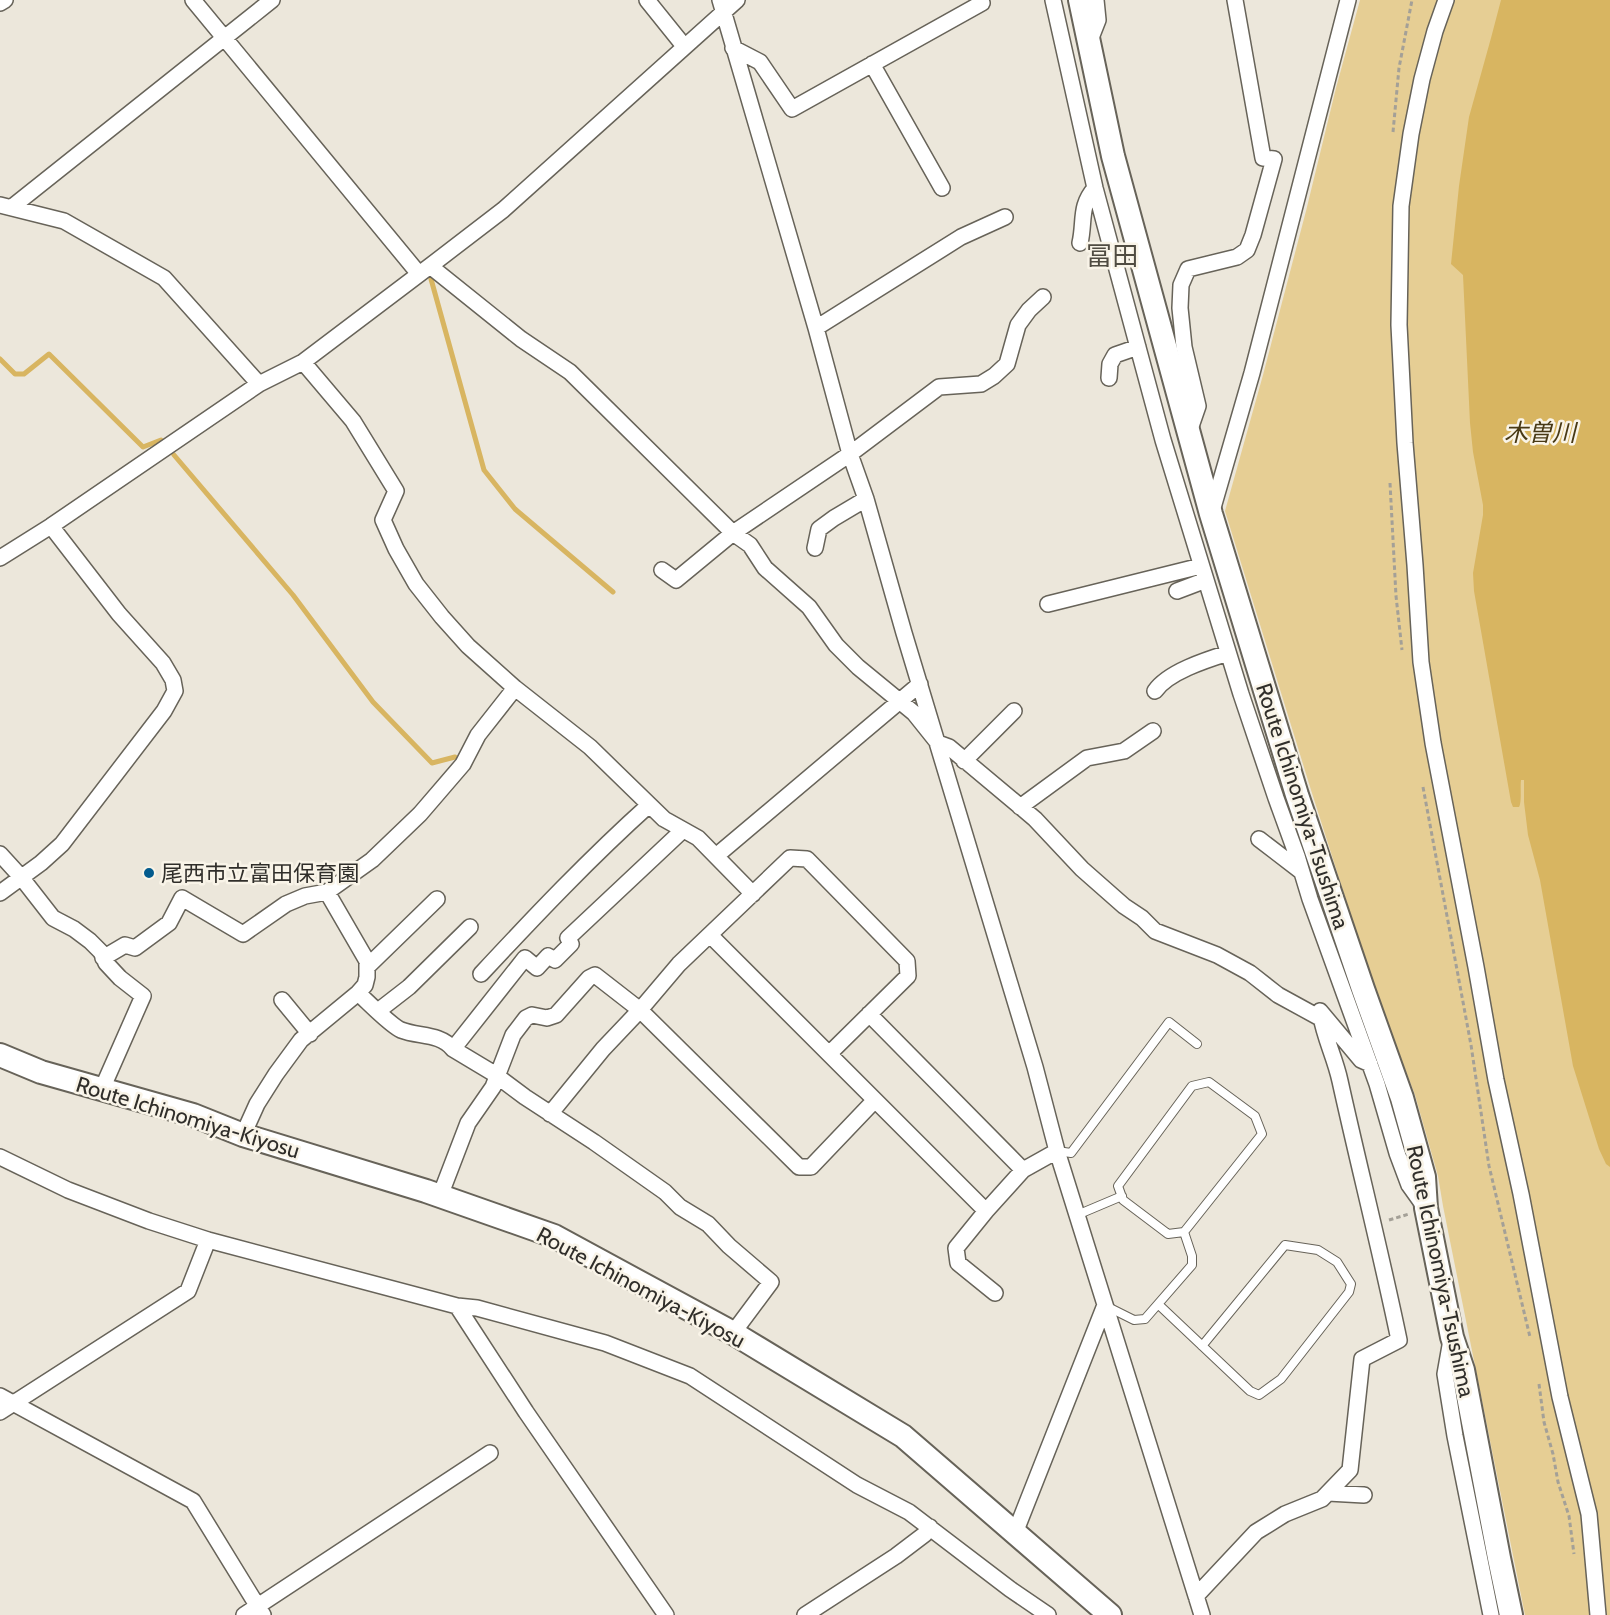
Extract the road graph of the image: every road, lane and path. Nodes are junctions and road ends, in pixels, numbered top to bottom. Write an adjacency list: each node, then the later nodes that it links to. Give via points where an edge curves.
1 (5, 0): 12 (street)
2 (193, 0): 15 (street)
3 (272, 0): 15 (street)
4 (646, 0): 17 (street)
5 (737, 0): 14 (street)
6 (1053, 0): 21 (street)
7 (1080, 0): 16 (main road, Route Ichinomiya-Tsushima)
8 (1096, 0): 16 (street, via 1098,20)
9 (1235, 0): 32 (street, via 1263,158 1274,159 1247,250 1237,257 1188,269 1181,285 1184,347 1198,406)
10 (1348, 0): 35 (street, via 1252,373)
11 (1446, 0): 126 (street, via 1422,79 1401,206 1399,325 1421,662 1496,1080 1560,1397 1589,1515)
12 (0, 3)
13 (982, 3): 19 (street)
14 (721, 6): 17 (street); 18 (street)
15 (224, 38): 22 (street); 25 (street)
16 (1089, 42): 32 (main road, Route Ichinomiya-Tsushima, via 1113,156)
17 (684, 46): 25 (street, via 503,210)
18 (733, 48): 19 (street, via 760,62 792,109); 27 (street)
19 (872, 64): 20 (street)
20 (942, 188)
21 (1095, 188): 24 (street, via 1084,208); 28 (street)
22 (6, 206): 31 (street, via 64,221 164,278)
23 (1005, 217): 27 (street, via 961,237)
24 (1080, 243)
25 (425, 271): 29 (street); 37 (street, via 570,372)
26 (1043, 297): 33 (street, via 1018,325 1007,364 994,376 981,384 939,387)
27 (816, 328): 33 (street)
28 (1138, 347): 30 (street, via 1114,355); 41 (street)
29 (303, 362): 31 (street); 46 (street, via 354,421 396,491 383,520 416,584 468,646)
30 (1109, 378)
31 (259, 384): 36 (street)
32 (1189, 432): 35 (main road, Route Ichinomiya-Tsushima)
33 (850, 453): 34 (street); 37 (street)
34 (866, 500): 38 (street, via 819,528); 45 (street)
35 (1211, 514): 93 (main road, Route Ichinomiya-Tsushima, via 1297,795 1402,1098 1424,1178)
36 (51, 526): 39 (street); 60 (street, via 119,614 163,663 173,680 174,692 164,711 62,844)
37 (733, 533): 40 (street, via 676,580); 48 (street, via 750,545 765,568 809,606 836,645)
38 (815, 548)
39 (0, 558)
40 (662, 570)
41 (1203, 573): 42 (street); 43 (street); 44 (street)
42 (1177, 591)
43 (1048, 604)
44 (1228, 653): 47 (street, via 1200,661 1160,684); 59 (street)
45 (920, 684): 48 (street); 51 (street)
46 (516, 688): 53 (street, via 590,747); 61 (street, via 478,735 463,764 420,813 372,860)
47 (1155, 691)
48 (899, 702): 51 (street, via 914,713); 58 (street)
49 (1014, 711): 52 (street)
50 (1153, 731): 54 (street, via 1124,751 1086,758)
51 (938, 743): 52 (street); 87 (street)
52 (964, 761): 54 (street)
53 (649, 805): 55 (street); 69 (street, via 546,904)
54 (1020, 807): 75 (street, via 1082,869 1155,931 1217,955)
55 (683, 830): 58 (street); 78 (street, via 568,938 571,944 555,960 548,956 537,968 525,958)
56 (1259, 839): 59 (street)
57 (0, 854): 60 (street)
58 (716, 856): 63 (street)
59 (1302, 873): 81 (street)
60 (21, 877): 62 (street); 67 (street, via 53,918 90,941)
61 (327, 892): 67 (street, via 286,904 243,934 182,898 169,923 135,948 125,945); 68 (street)
62 (0, 893)
63 (753, 894): 66 (street); 74 (street, via 790,858 807,859 891,944 908,962 908,975)
64 (436, 899): 68 (street)
65 (470, 927): 73 (street, via 409,987)
66 (710, 935): 72 (street); 79 (street)
67 (104, 958): 83 (street, via 120,978 143,996)
68 (367, 968): 70 (street, via 365,985)
69 (481, 974)
70 (358, 993): 73 (street); 76 (street)
71 (282, 1000): 76 (street)
72 (640, 1010): 82 (street, via 595,975 556,1015 526,1018 513,1035); 84 (street, via 799,1167 811,1167); 85 (street)
73 (378, 1011): 78 (street, via 400,1030 433,1036)
74 (869, 1014): 79 (street); 90 (street)
75 (1320, 1018): 81 (street, via 1320,1011 1361,1060); 96 (street, via 1337,1069)
76 (310, 1034): 86 (street, via 276,1074)
77 (1197, 1044): 87 (lane, via 1169,1022 1071,1153)
78 (453, 1049): 82 (street)
79 (830, 1053): 84 (street)
80 (0, 1055): 83 (main road, Route Ichinomiya-Kiyosu)
81 (1370, 1064): 93 (street, via 1409,1185)
82 (498, 1077): 85 (street); 91 (street, via 468,1123)
83 (102, 1089): 86 (main road, Route Ichinomiya-Kiyosu, via 193,1115)
84 (874, 1101): 94 (street)
85 (550, 1114): 103 (street, via 666,1192 680,1207 708,1224 771,1282)
86 (243, 1135): 91 (main road, Route Ichinomiya-Kiyosu)
87 (1057, 1151): 90 (street); 95 (street)
88 (0, 1157): 98 (street, via 68,1190)
89 (1489, 1166): 105 (path)
90 (1023, 1170): 94 (street)
91 (440, 1196): 103 (main road, Route Ichinomiya-Kiyosu, via 554,1236)
92 (1122, 1196): 95 (lane); 97 (lane, via 1168,1234); 97 (lane, via 1118,1186 1192,1086 1209,1082 1256,1116 1262,1134)
93 (1426, 1208): 96 (path); 104 (main road, Route Ichinomiya-Tsushima)
94 (986, 1211): 99 (street, via 956,1248 958,1263)
95 (1077, 1215): 100 (street)
96 (1373, 1224): 111 (street, via 1399,1340 1362,1359 1350,1470)
97 (1184, 1232): 101 (lane, via 1192,1265)
98 (208, 1240): 102 (street); 108 (street, via 188,1291)
99 (995, 1293)
100 (1105, 1305): 101 (lane, via 1134,1320 1145,1319); 114 (street); 116 (street)
101 (1159, 1305): 106 (lane)
102 (457, 1306): 113 (street, via 605,1343 690,1376 857,1485); 120 (street)
103 (733, 1333): 114 (main road, Route Ichinomiya-Kiyosu, via 903,1436)
104 (1452, 1337): 124 (street, via 1444,1374); 125 (main road, Route Ichinomiya-Tsushima, via 1463,1370)
105 (1531, 1340)
106 (1202, 1346): 106 (lane, via 1284,1245 1318,1250 1337,1262 1351,1284 1349,1292 1281,1379 1259,1395)
107 (1538, 1375): 115 (path, via 1544,1422 1569,1516)
108 (7, 1399): 109 (street); 117 (street, via 193,1501)
109 (0, 1412)
110 (490, 1453): 117 (street)
111 (1328, 1493): 112 (street); 116 (street, via 1256,1532)
112 (1364, 1495)
113 (930, 1527): 121 (street, via 896,1556); 122 (street)
114 (1015, 1533): 118 (main road, Route Ichinomiya-Kiyosu)
115 (1575, 1556)
116 (1196, 1596): 123 (street)
117 (261, 1611): 119 (street)
118 (1100, 1612)
119 (244, 1615)
120 (666, 1615)
121 (805, 1615)
122 (1048, 1615)
123 (1202, 1615)
124 (1491, 1615)
125 (1511, 1615)
126 (1598, 1615)

